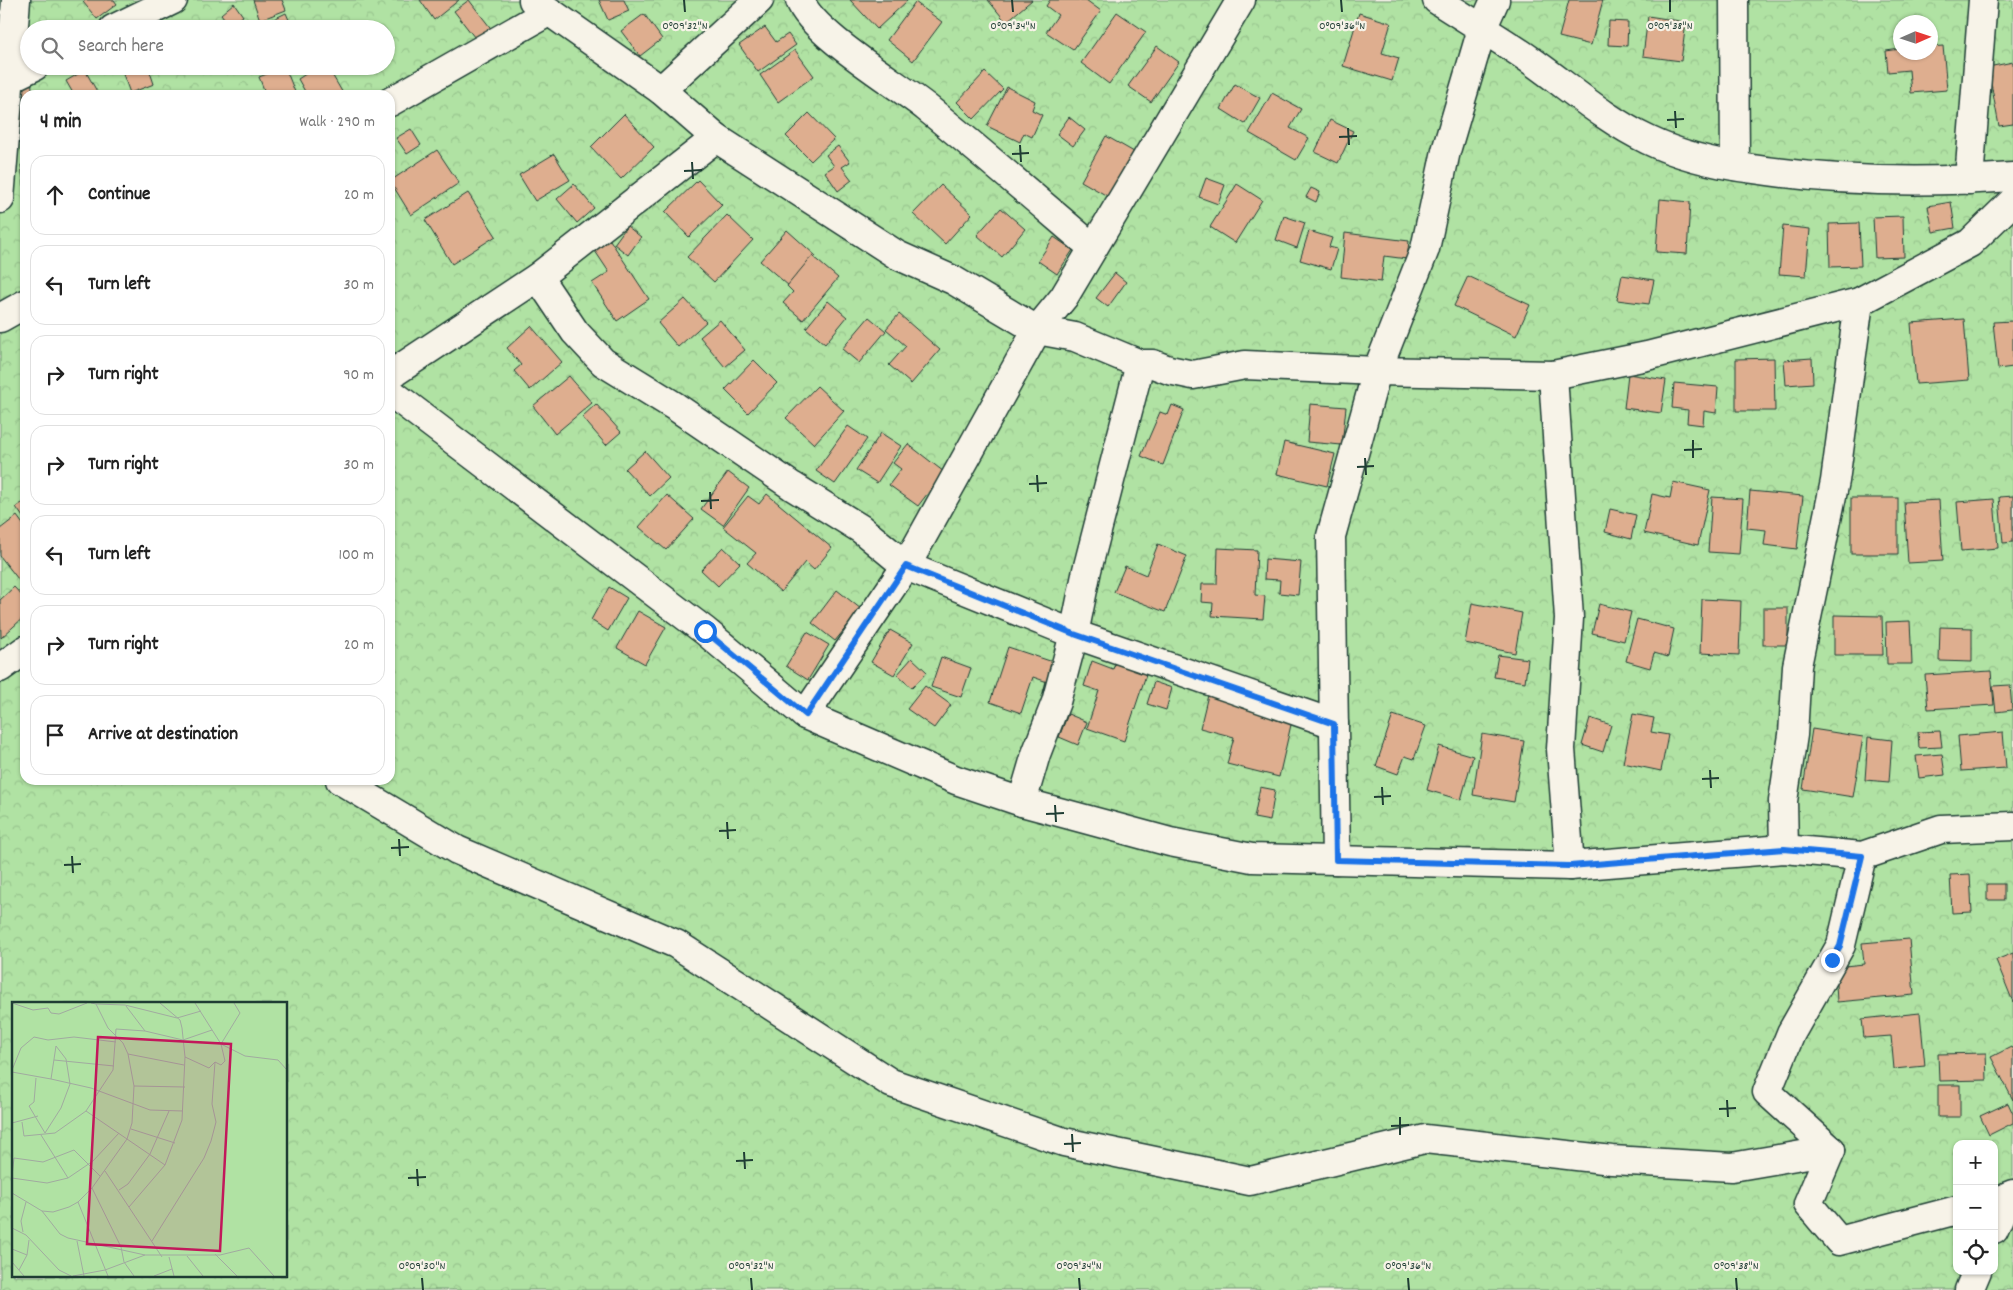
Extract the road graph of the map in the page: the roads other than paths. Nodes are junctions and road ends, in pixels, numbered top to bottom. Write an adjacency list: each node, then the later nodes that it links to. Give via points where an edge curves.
1 (16, 0): 14 (street)
2 (173, 0): 11 (street)
3 (759, 0): 15 (street)
4 (800, 0): 23 (street, via 803,10 835,41 983,153)
5 (1242, 0): 23 (street)
6 (1437, 0): 12 (street)
7 (1496, 0): 12 (street)
8 (1734, 0): 18 (street)
9 (1983, 0): 20 (street)
10 (540, 6): 15 (street); 16 (street)
11 (132, 20)
12 (1482, 29): 18 (street, via 1529,59 1601,113 1648,140 1703,160); 31 (street, via 1446,151 1425,249)
13 (20, 73): 14 (street)
14 (5, 80): 21 (street)
15 (661, 90): 17 (street)
16 (395, 99)
17 (716, 138): 24 (street); 28 (street, via 897,255 953,280)
18 (1735, 166): 20 (street, via 1784,174 1867,180)
19 (2013, 177): 20 (street)
20 (1969, 180)
21 (0, 199)
22 (2013, 200): 25 (street, via 1970,243)
23 (1093, 248): 28 (street, via 1064,297)
24 (538, 277): 30 (street); 34 (street, via 575,332 603,362 861,530)
25 (1859, 302): 32 (street, via 1647,356); 43 (street, via 1835,481 1797,666 1794,735 1783,801)
26 (20, 307): 27 (street)
27 (0, 318)
28 (1037, 330): 29 (street, via 1075,337); 34 (street)
29 (1140, 364): 31 (street, via 1153,364 1193,375 1245,365); 35 (street, via 1087,570)
30 (395, 372)
31 (1377, 372): 32 (street); 39 (street, via 1331,536)
32 (1553, 375): 46 (street, via 1568,618 1561,749)
33 (395, 396): 38 (street, via 705,631)
34 (906, 566): 35 (street); 38 (street)
35 (1074, 634): 39 (street); 41 (street, via 1056,702)
36 (20, 654): 37 (street)
37 (0, 668)
38 (806, 715): 41 (street, via 956,780)
39 (1334, 724): 45 (street)
40 (348, 785): 47 (street, via 456,850 676,944 891,1083 1064,1142 1250,1181 1426,1139 1612,1160 1732,1167)
41 (1022, 802): 45 (street, via 1170,842 1252,858)
42 (2013, 826): 44 (street, via 1942,829)
43 (1784, 849): 44 (street); 46 (street)
44 (1862, 856): 47 (street, via 1840,946 1791,1032 1767,1092)
45 (1336, 860): 46 (street)
46 (1570, 866)
47 (1831, 1150): 49 (street, via 1808,1204 1840,1241)
48 (2007, 1197): 50 (street)
49 (1953, 1211)
50 (1998, 1219)
51 (1975, 1275): 52 (street)
52 (1969, 1290)

